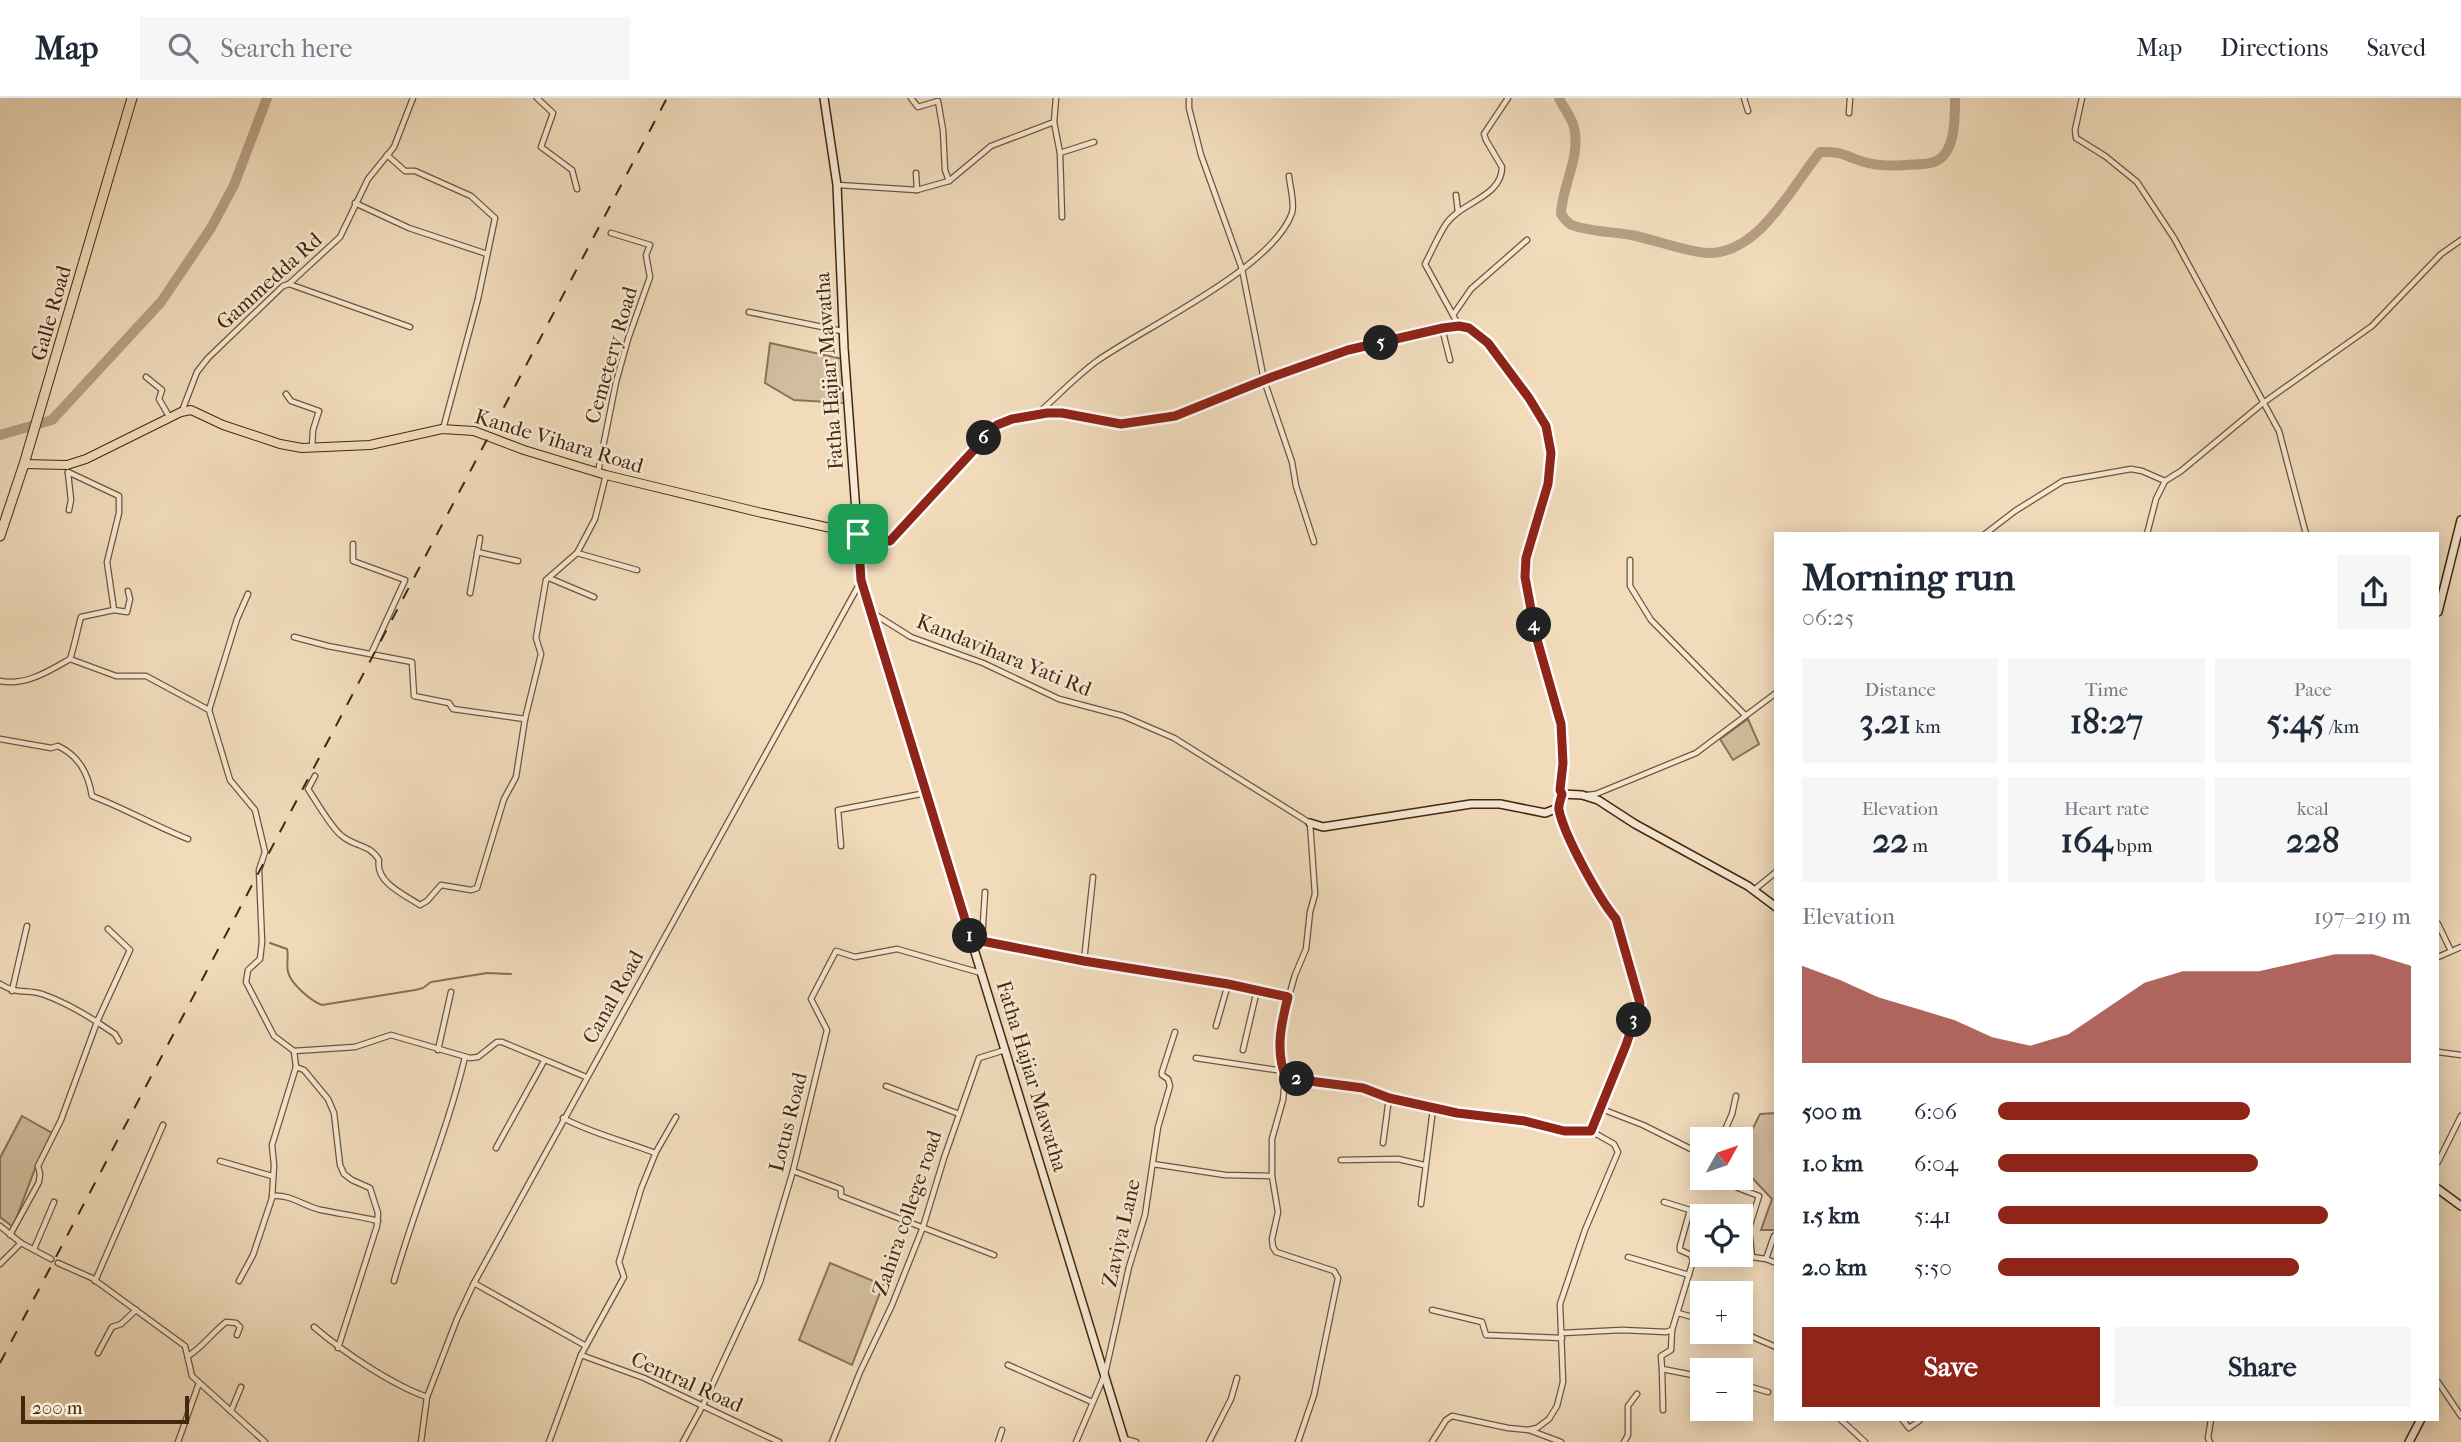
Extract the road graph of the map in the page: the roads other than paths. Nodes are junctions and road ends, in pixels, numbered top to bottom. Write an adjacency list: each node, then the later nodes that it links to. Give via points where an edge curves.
1 (132, 98): 50 (highway, Galle Road)
2 (413, 98): 17 (street, Gammedda Rd)
3 (537, 98): 22 (street, via 552,113 541,147 572,170)
4 (824, 98): 21 (street, Fatha Hajiar Mawatha)
5 (911, 98): 20 (street, via 918,107 937,102)
6 (1056, 98): 14 (street)
7 (1189, 98): 32 (street, via 1201,155)
8 (1508, 98): 26 (street, via 1484,134 1502,167 1498,183)
9 (1744, 98): 12 (street)
10 (1850, 98): 13 (street)
11 (2082, 98): 44 (street, via 2076,138 2137,182 2174,238)
12 (1748, 111)
13 (1849, 113)
14 (1054, 122): 16 (street); 20 (street, via 991,146)
15 (1094, 142): 16 (street)
16 (1060, 153): 27 (street)
17 (387, 155): 25 (street, Gammedda Rd); 31 (street, via 405,171 415,171 471,196 495,218)
18 (916, 173): 23 (street)
19 (1289, 176): 32 (street, via 1293,211 1283,231)
20 (949, 181): 23 (street)
21 (837, 185): 23 (street); 39 (street, Fatha Hajiar Mawatha)
22 (577, 189)
23 (918, 190)
24 (1457, 195): 26 (street)
25 (355, 203): 31 (street, via 409,228); 33 (street, Gammedda Rd, via 340,237)
26 (1458, 213): 35 (street, via 1447,222 1426,264)
27 (1062, 217)
28 (611, 233): 52 (street, Cemetery Road, via 650,245 646,256 650,277 615,383)
29 (1527, 240): 35 (street, via 1471,289)
30 (2461, 240): 44 (street, via 2441,254 2372,327)
31 (487, 254): 48 (street)
32 (1242, 270): 42 (street); 46 (street, via 1096,362)
33 (289, 284): 37 (street); 45 (street, Gammedda Rd, via 208,358 197,372)
34 (749, 312): 39 (street)
35 (1453, 315): 36 (street)
36 (1459, 326): 38 (street); 90 (street, via 1488,343 1546,426 1551,453 1548,484 1526,558 1525,577 1561,724)
37 (410, 327)
38 (1443, 328): 40 (street); 42 (street, via 1348,350)
39 (843, 332): 59 (street, Fatha Hajiar Mawatha)
40 (1450, 360)
41 (146, 377): 47 (street, via 162,390 159,399)
42 (1264, 380): 46 (street, via 1175,416 1121,424 1062,413); 63 (street)
43 (286, 394): 49 (street, via 291,401 319,411)
44 (2263, 403): 53 (street); 58 (street, via 2279,431)
45 (181, 412): 47 (main road); 49 (main road, Kande Vihara Road, via 191,410 280,444)
46 (1036, 416): 62 (street, via 997,425)
47 (170, 418): 51 (main road)
48 (442, 429): 49 (main road, Kande Vihara Road, via 370,445); 52 (main road, Kande Vihara Road, via 474,431)
49 (312, 448)
50 (25, 460): 51 (main road); 60 (highway, Galle Road)
51 (67, 468): 54 (street); 77 (street, via 119,496 107,562)
52 (602, 474): 59 (main road, Kande Vihara Road); 66 (street, via 597,512)
53 (2165, 481): 56 (street, via 2131,469 2063,481); 57 (street)
54 (69, 510)
55 (2461, 520): 76 (street)
56 (1988, 532)
57 (2148, 532)
58 (2305, 532)
59 (858, 534): 62 (main road, Kande Vihara Road); 71 (street, Fatha Hajiar Mawatha)
60 (0, 536)
61 (480, 538): 65 (street)
62 (890, 541)
63 (1314, 542)
64 (353, 544): 80 (street, via 354,561 405,580)
65 (477, 552): 68 (street); 73 (street)
66 (577, 553): 69 (street); 70 (street)
67 (1630, 560): 85 (street, via 1629,586 1651,620)
68 (517, 561)
69 (637, 570)
70 (549, 578): 75 (street); 86 (street, via 536,638 541,654)
71 (861, 580): 78 (street, Fatha Hajiar Mawatha); 132 (street, Canal Road)
72 (128, 591): 77 (street, via 127,612)
73 (470, 593)
74 (248, 594): 84 (street)
75 (594, 597)
76 (2439, 608)
77 (114, 610): 81 (street, via 81,617)
78 (871, 612): 89 (street, Fatha Hajiar Mawatha); 93 (street, Kandavihara Yati Rd, via 911,637 983,663 1059,699 1123,716 1174,738)
79 (293, 637): 80 (street)
80 (370, 655): 86 (street, via 412,662 414,696 449,703 453,709)
81 (70, 659): 82 (street, via 46,674); 84 (street, via 116,676 146,676)
82 (0, 681)
83 (1774, 694): 85 (street)
84 (209, 710): 124 (street, via 230,780 255,810 265,852 259,870 260,959 248,970 246,982 274,1036)
85 (1745, 715): 91 (street, via 1696,753 1596,794)
86 (525, 719): 88 (street, via 516,777 504,799 477,888 441,885 420,905 380,876 375,853 341,836 309,789)
87 (0, 739): 94 (street, via 58,746 70,752 85,772 92,796)
88 (315, 776)
89 (927, 793): 95 (street, via 838,810); 104 (street, Fatha Hajiar Mawatha)
90 (1562, 794): 91 (street); 92 (street)
91 (1583, 795): 98 (street)
92 (1559, 808): 93 (street, via 1545,813 1500,804 1471,804 1324,827); 137 (street, via 1575,849 1616,919 1640,1003)
93 (1310, 823): 116 (street, via 1315,894 1306,949)
94 (188, 839)
95 (841, 846)
96 (1774, 874): 98 (street)
97 (1093, 877): 109 (street)
98 (1754, 890): 100 (street)
99 (985, 892): 105 (street)
100 (1774, 905)
101 (27, 926): 114 (street)
102 (2439, 927): 107 (street)
103 (108, 929): 117 (street, via 130,950)
104 (971, 939): 105 (street); 110 (street, Fatha Hajiar Mawatha)
105 (982, 940): 109 (street)
106 (2461, 947): 107 (street)
107 (2451, 951): 108 (street)
108 (2439, 957)
109 (1084, 961): 112 (street)
110 (982, 974): 122 (street, Fatha Hajiar Mawatha); 155 (street, Lotus Road, via 897,948 855,957 836,951 811,999 827,1030)
111 (0, 984): 114 (street)
112 (1228, 984): 113 (street); 118 (street)
113 (1257, 990): 116 (street); 123 (street)
114 (12, 991): 117 (street, via 39,993)
115 (451, 992): 121 (street)
116 (1288, 997): 131 (street, via 1281,1024)
117 (97, 1022): 120 (street); 168 (street, via 61,1120 38,1166 39,1182)
118 (1216, 1026)
119 (1175, 1032): 153 (street, Zaviya Lane, via 1162,1072 1170,1086)
120 (119, 1041)
121 (438, 1050): 124 (street, via 391,1035 355,1047); 127 (street)
122 (1006, 1050): 139 (street, Zahira college road, via 979,1058); 201 (street, Fatha Hajiar Mawatha)
123 (1243, 1050)
124 (294, 1051): 130 (street)
125 (2439, 1052): 126 (street)
126 (2461, 1055)
127 (466, 1057): 129 (street, via 478,1057 497,1042); 182 (street)
128 (1196, 1058): 131 (street)
129 (544, 1061): 132 (street); 147 (street)
130 (296, 1067): 156 (street, via 272,1145); 165 (street, via 304,1070 328,1099 340,1165 344,1174 370,1188)
131 (1283, 1071): 133 (street)
132 (586, 1077): 142 (street, Canal Road)
133 (1286, 1078): 136 (street, via 1363,1088); 157 (street, via 1272,1139)
134 (886, 1086): 139 (street)
135 (1736, 1096): 144 (street)
136 (1389, 1098): 138 (street); 146 (street)
137 (1599, 1108): 145 (street); 148 (street)
138 (1433, 1109): 145 (street, via 1564,1131); 154 (street)
139 (959, 1114): 167 (street, Zahira college road)
140 (2461, 1116): 151 (street)
141 (676, 1117): 149 (street)
142 (563, 1118): 149 (street); 183 (street, Canal Road)
143 (163, 1125): 181 (street)
144 (1726, 1127)
145 (1591, 1131): 191 (street, via 1614,1144 1618,1153 1560,1304)
146 (1382, 1143)
147 (496, 1148)
148 (1690, 1148)
149 (655, 1153): 193 (street, via 619,1262 624,1278)
150 (1340, 1160): 154 (street, via 1398,1159)
151 (2439, 1160)
152 (220, 1161): 156 (street)
153 (1153, 1164): 157 (street, via 1225,1175); 201 (street, Zaviya Lane, via 1145,1215)
154 (1424, 1165): 163 (street)
155 (793, 1171): 167 (street, via 841,1189 841,1196); 212 (street, Lotus Road, via 760,1282)
156 (272, 1175): 160 (street)
157 (1272, 1176): 235 (street, via 1278,1212 1276,1252 1334,1271 1338,1278 1314,1395)
158 (1743, 1190): 175 (street, via 1759,1196 1749,1244 1752,1257)
159 (2439, 1190): 164 (street)
160 (272, 1196): 165 (street); 180 (street, via 253,1255)
161 (54, 1202): 171 (street)
162 (1664, 1202): 179 (street, via 1690,1210 1679,1246 1693,1257)
163 (1421, 1204)
164 (2461, 1206)
165 (378, 1221): 195 (street)
166 (0, 1226): 168 (street)
167 (923, 1227): 172 (street); 230 (street, Zahira college road)
168 (10, 1235): 170 (street)
169 (1774, 1236): 175 (street)
170 (21, 1243): 171 (street); 178 (street)
171 (34, 1249): 174 (street)
172 (994, 1255)
173 (1628, 1257): 179 (street)
174 (51, 1259)
175 (1766, 1259): 176 (street)
176 (1774, 1262)
177 (58, 1263): 181 (street)
178 (0, 1264)
179 (1689, 1275): 186 (street)
180 (239, 1280)
181 (95, 1281): 184 (street)
182 (394, 1281)
183 (474, 1283): 193 (street); 210 (street, Canal Road)
184 (136, 1310): 196 (street, via 112,1327); 198 (street, via 185,1346)
185 (1432, 1310): 191 (street, via 1482,1322 1486,1335)
186 (1678, 1313): 187 (street); 189 (street)
187 (1690, 1316)
188 (314, 1327): 195 (street)
189 (1672, 1331): 191 (street); 200 (street, via 1671,1350 1661,1356)
190 (237, 1335): 198 (street, via 240,1326 226,1322)
191 (1562, 1335): 222 (street, via 1563,1382 1557,1406 1549,1419)
192 (1753, 1337): 194 (street)
193 (586, 1346): 197 (street)
194 (1774, 1346)
195 (338, 1348): 210 (street)
196 (98, 1353)
197 (581, 1354): 212 (street, Central Road); 227 (street)
198 (188, 1356): 204 (street, via 192,1376)
199 (1008, 1365): 211 (street)
200 (1662, 1369): 202 (street); 214 (street)
201 (1105, 1374): 211 (street, Zaviya Lane); 223 (street, Fatha Hajiar Mawatha)
202 (1690, 1374)
203 (1237, 1378): 234 (street)
204 (199, 1383): 213 (street); 224 (street)
205 (2439, 1383): 215 (street)
206 (241, 1387): 213 (street)
207 (1753, 1388): 208 (street)
208 (1768, 1392)
209 (1637, 1394): 238 (street, via 1628,1406)
210 (427, 1397): 226 (street, Canal Road)
211 (1091, 1402): 232 (street, Zaviya Lane)
212 (703, 1405): 228 (street, Lotus Road); 229 (street, Central Road)
213 (231, 1410): 225 (street)
214 (1663, 1410)
215 (2461, 1416)
216 (1842, 1421): 239 (street)
217 (1904, 1421): 218 (street, via 1909,1427)
218 (1919, 1421)
219 (2211, 1421): 240 (street)
220 (2420, 1421): 241 (street)
221 (1002, 1430): 231 (street)
222 (1528, 1430): 236 (street, via 1452,1416); 237 (street)
223 (1125, 1441): 233 (street)
224 (178, 1442)
225 (265, 1442)
226 (421, 1442)
227 (550, 1442)
228 (683, 1442)
229 (779, 1442)
230 (834, 1442)
231 (998, 1442)
232 (1076, 1442)
233 (1136, 1442)
234 (1209, 1442)
235 (1298, 1442)
236 (1433, 1442)
237 (1561, 1442)
238 (1626, 1442)
239 (1865, 1442)
240 (2210, 1442)
241 (2409, 1442)

